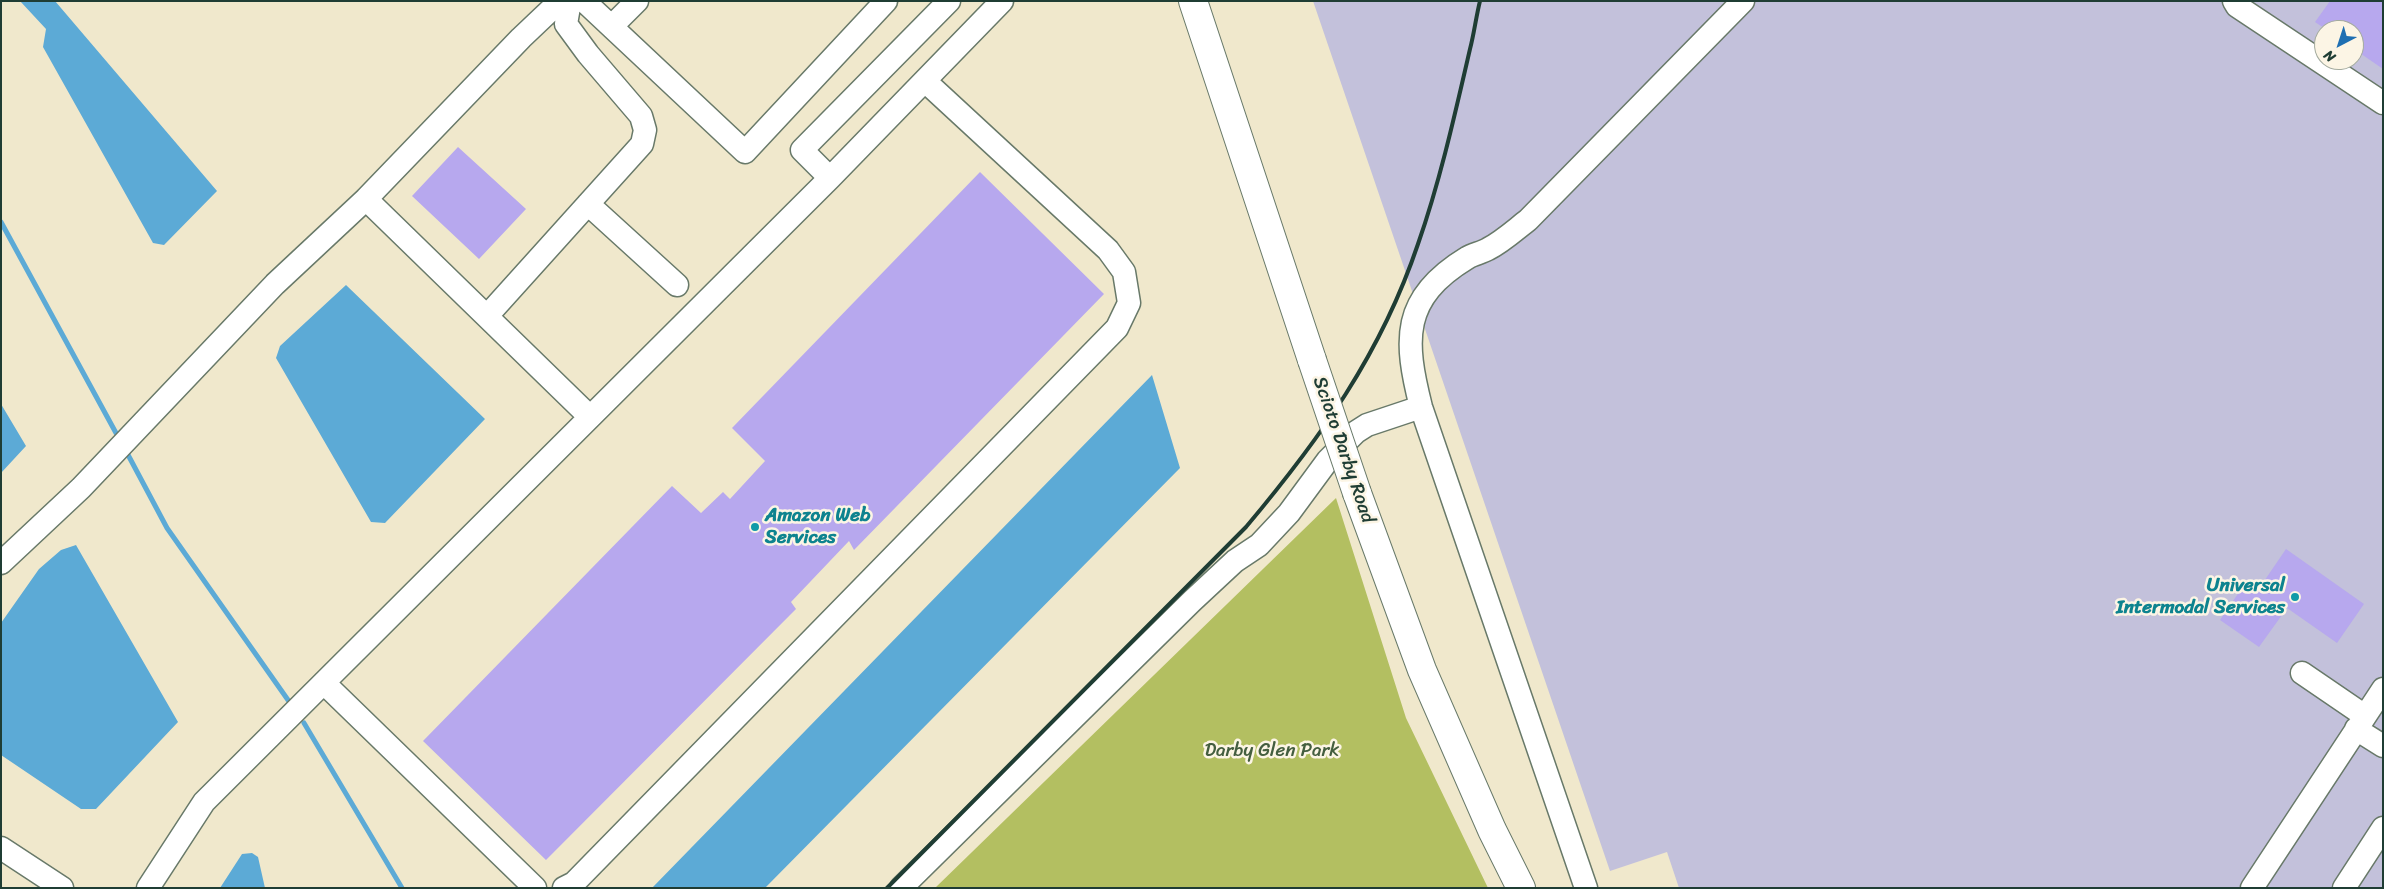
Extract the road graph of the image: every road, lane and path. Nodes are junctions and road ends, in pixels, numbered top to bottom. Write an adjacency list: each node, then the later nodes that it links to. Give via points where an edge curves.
1 (560, 1): 15 (street)
2 (570, 1): 16 (street, via 566,24 641,116 645,130 642,144)
3 (584, 1): 11 (street)
4 (637, 1): 11 (street)
5 (886, 1): 11 (street, via 745,152)
6 (949, 1): 14 (street, via 802,150)
7 (1002, 1): 12 (street)
8 (1192, 1): 34 (main road, Scioto Darby Road, bridge, via 1357,493 1422,670)
9 (1744, 1): 19 (street, via 1528,220 1488,249 1454,266 1426,293 1416,311 1410,341 1410,360)
10 (2234, 1): 13 (street)
11 (612, 26)
12 (925, 81): 14 (street); 32 (street, via 1108,250 1124,272 1130,303 1117,328 574,884)
13 (2383, 103)
14 (830, 178): 20 (street)
15 (366, 199): 18 (street); 21 (street, via 276,284 81,488)
16 (588, 204): 17 (street); 18 (street)
17 (677, 285)
18 (487, 316): 20 (street)
19 (1421, 407): 33 (street, via 1367,425 1356,432 1328,460 1289,513 1259,545 1234,561 1192,601); 35 (street)
20 (589, 416): 23 (street)
21 (1, 563)
22 (2302, 673): 25 (street)
23 (324, 683): 30 (street, via 204,802); 31 (street)
24 (2383, 689): 25 (street)
25 (2361, 723): 26 (street); 36 (street)
26 (2383, 746)
27 (2383, 828): 37 (street)
28 (1, 848): 29 (street)
29 (62, 888)
30 (148, 888)
31 (535, 888)
32 (564, 888)
33 (901, 888)
34 (1521, 888)
35 (1586, 888)
36 (2252, 888)
37 (2344, 888)

